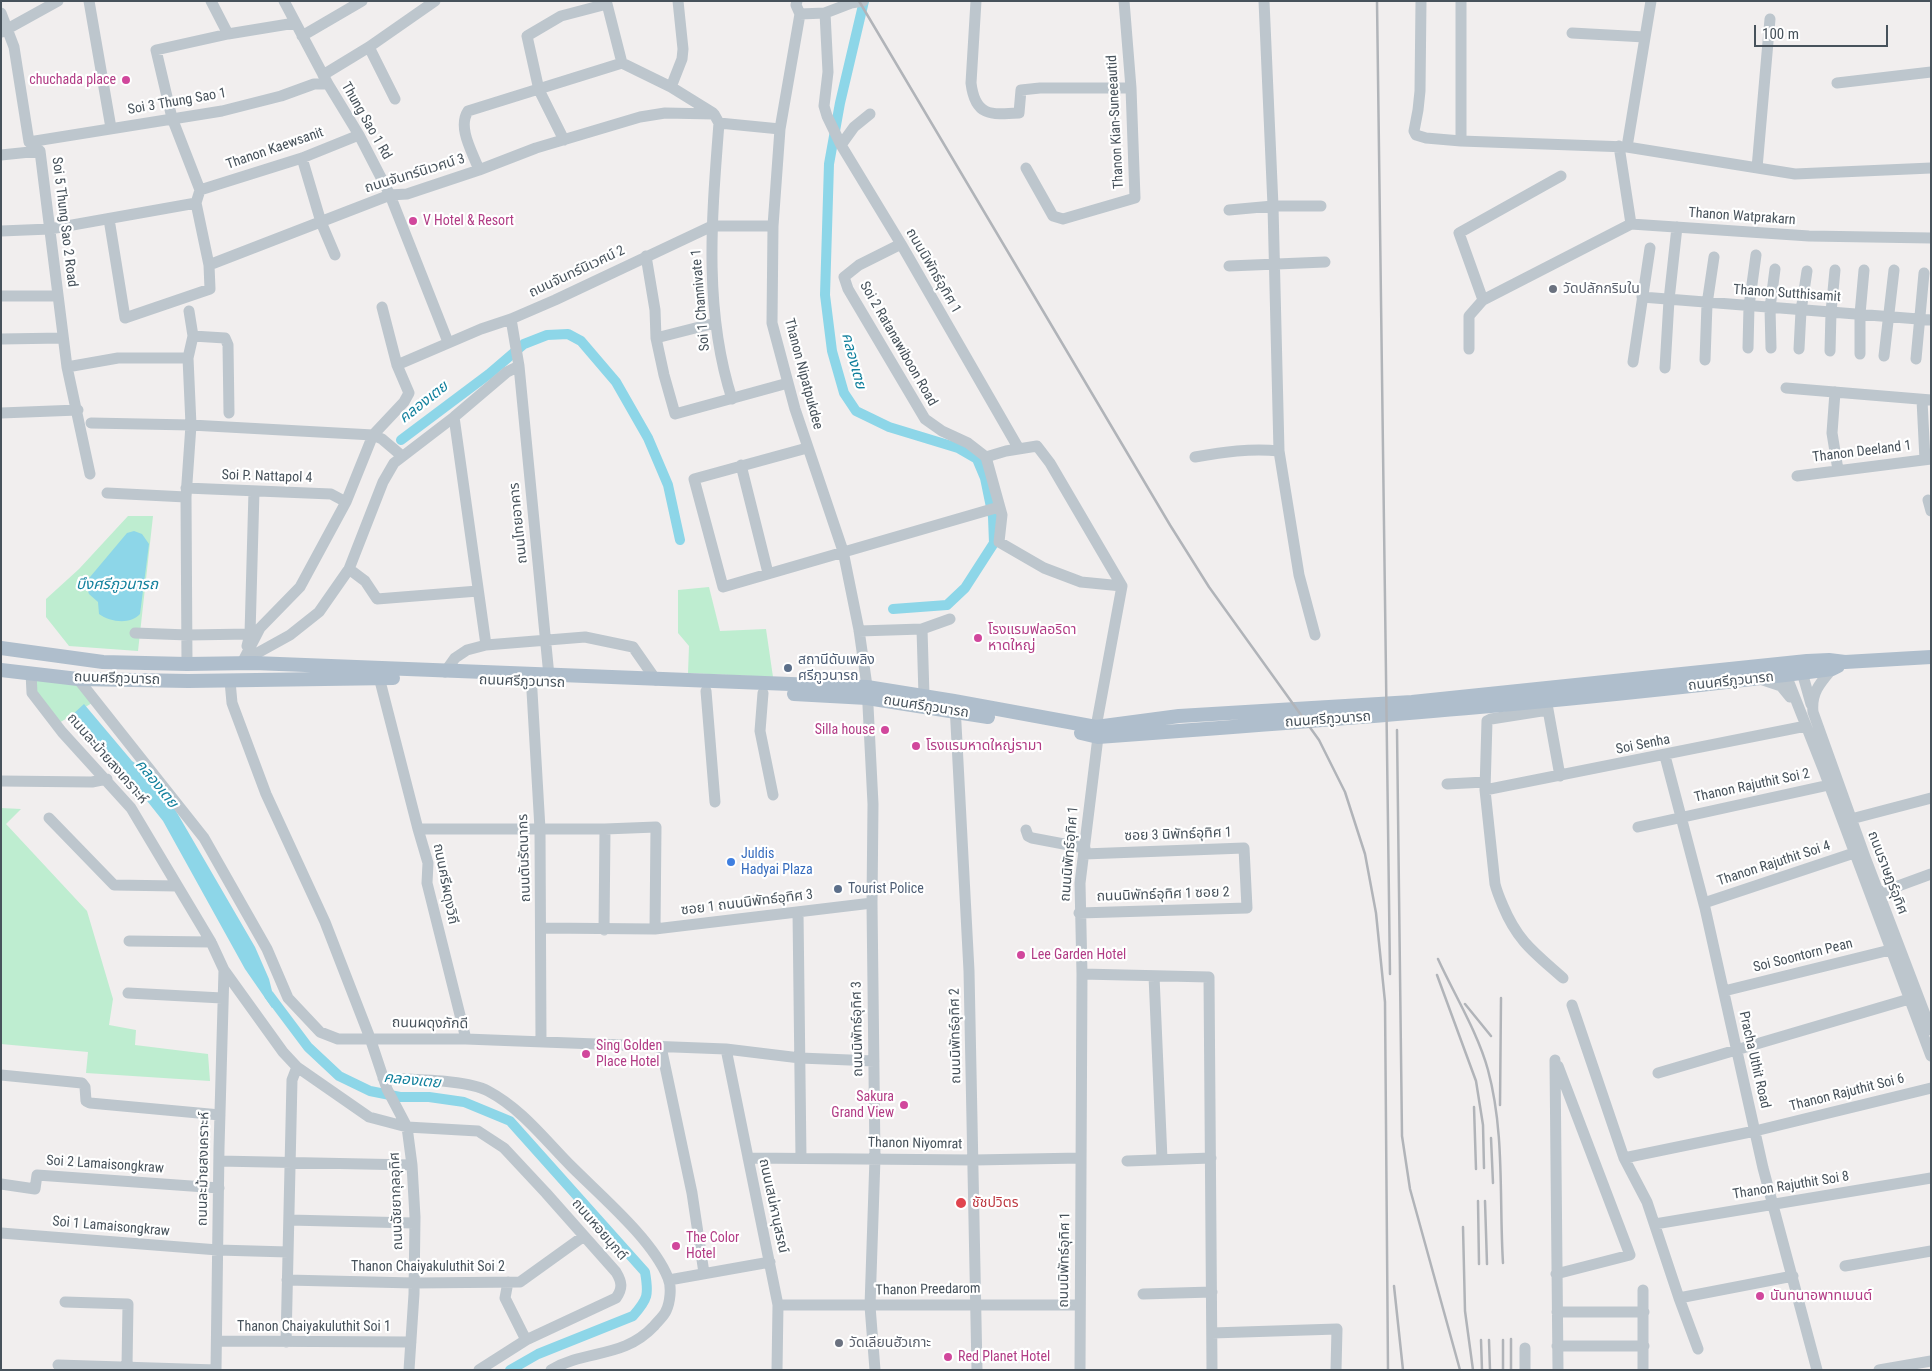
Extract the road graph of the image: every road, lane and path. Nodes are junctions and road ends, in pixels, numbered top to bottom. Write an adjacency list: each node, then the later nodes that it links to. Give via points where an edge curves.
1 (58, 1): 21 (street)
2 (89, 1): 38 (street)
3 (212, 1): 23 (street)
4 (284, 1): 20 (street, Thung Sao 1 Rd)
5 (362, 1): 24 (street)
6 (435, 1): 26 (street)
7 (678, 1): 31 (street, via 683,49)
8 (797, 1): 18 (street, Thanon Nipatpukdee)
9 (864, 1): 17 (street)
10 (976, 1): 32 (street, via 972,96 981,108 992,115 1018,113 1021,90)
11 (1124, 1): 32 (street, Thanon Kian-Suneeautid)
12 (1264, 1): 57 (street)
13 (1421, 1): 42 (street, via 1420,91 1414,131 1426,138)
14 (1461, 1): 42 (street)
15 (1651, 1): 25 (street)
16 (1, 13): 21 (street)
17 (825, 13): 18 (street); 44 (street, ถนนนิพัทธ์อุทิศ 1, via 826,111)
18 (800, 14): 39 (street, Thanon Nipatpukdee)
19 (1770, 19): 50 (street)
20 (295, 22): 23 (street); 24 (street, Thung Sao 1 Rd)
21 (4, 30): 43 (street, via 14,47)
22 (1572, 33): 25 (street)
23 (228, 34): 36 (street, via 156,50)
24 (302, 36): 29 (street, Thung Sao 1 Rd)
25 (1645, 37): 45 (street)
26 (369, 47): 29 (street); 34 (street)
27 (622, 63): 31 (street); 33 (street); 33 (street, via 607,4 560,16 526,36)
28 (1931, 72): 30 (street)
29 (325, 79): 36 (street, Soi 3 Thung Sao 1, via 281,96 222,111); 40 (street, Thung Sao 1 Rd)
30 (1837, 83)
31 (672, 87): 37 (street)
32 (1131, 88): 49 (street, Thanon Kian-Suneeautid, via 1135,198 1063,219 1053,216)
33 (539, 90): 41 (street); 52 (street, via 468,111 464,116 463,127)
34 (395, 99)
35 (870, 114): 44 (street, via 854,127)
36 (172, 118): 38 (street, Soi 3 Thung Sao 1); 54 (street)
37 (717, 118): 39 (street, ถนนจันทร์นิเวศน์ 3); 41 (street, ถนนจันทร์นิเวศน์ 3, via 665,113 640,117); 63 (street, Soi 1 Channivate 1)
38 (111, 128): 43 (street, Soi 3 Thung Sao 1)
39 (780, 129): 64 (street, Thanon Nipatpukdee)
40 (359, 135): 48 (street, Thanon Kaewsanit); 55 (street, Thung Sao 1 Rd)
41 (564, 140): 52 (street, ถนนจันทร์นิเวศน์ 3)
42 (1461, 141): 45 (street)
43 (29, 142): 46 (street, Soi 5 Thung Sao 2 Road)
44 (841, 145): 69 (street, ถนนนิพัทธ์อุทิศ 1)
45 (1623, 147): 50 (street); 62 (street)
46 (40, 151): 47 (street); 66 (street, Soi 5 Thung Sao 2 Road)
47 (1, 155)
48 (302, 158): 54 (street, Thanon Kaewsanit); 61 (street)
49 (1026, 168)
50 (1757, 168): 51 (street, via 1795,174)
51 (1931, 168)
52 (479, 170): 55 (street, ถนนจันทร์นิเวศน์ 3, via 407,194)
53 (1561, 176): 88 (street, via 1459,233)
54 (200, 190): 56 (street)
55 (390, 195): 61 (street, ถนนจันทร์นิเวศน์ 3); 106 (street, Thung Sao 1 Rd)
56 (196, 204): 60 (street); 76 (street)
57 (1273, 206): 58 (street); 59 (street); 77 (street)
58 (1321, 206)
59 (1229, 210)
60 (109, 219): 66 (street); 76 (street, via 125,318 210,289)
61 (320, 222): 71 (street); 76 (street, ถนนจันทร์นิเวศน์ 3)
62 (1631, 224): 65 (street, Thanon Watprakarn); 88 (street)
63 (712, 226): 64 (street, ถนนจันทร์นิเวศน์ 2); 73 (street, ถนนจันทร์นิเวศน์ 2); 101 (street, Soi 1 Channivate 1)
64 (772, 226): 122 (street, Thanon Nipatpukdee, via 772,323)
65 (1677, 227): 68 (street, Thanon Watprakarn, via 1808,236); 89 (street)
66 (50, 229): 67 (street); 86 (street, Soi 5 Thung Sao 2 Road)
67 (1, 231)
68 (1931, 238)
69 (901, 244): 135 (street, ถนนนิพัทธ์อุทิศ 1); 138 (street, Soi 2 Ratanawiboon Road, via 844,277 848,289 925,419)
70 (1650, 248): 87 (street)
71 (335, 255)
72 (1756, 255): 91 (street)
73 (646, 256): 99 (street, ถนนจันทร์นิเวศน์ 2); 104 (street)
74 (1714, 257): 90 (street)
75 (1326, 262): 77 (street)
76 (209, 265)
77 (1275, 265): 78 (street); 136 (street)
78 (1229, 266)
79 (1775, 269): 93 (street)
80 (1836, 270): 96 (street)
81 (1864, 270): 97 (street)
82 (1894, 270): 98 (street)
83 (1808, 271): 94 (street)
84 (1924, 273): 100 (street)
85 (1, 296): 86 (street)
86 (58, 296): 103 (street, Soi 5 Thung Sao 2 Road)
87 (1642, 297): 89 (street, Thanon Sutthisamit); 117 (street)
88 (1483, 300): 109 (street, via 1469,316)
89 (1669, 300): 90 (street, Thanon Sutthisamit); 121 (street)
90 (1707, 304): 91 (street, Thanon Sutthisamit); 116 (street)
91 (1749, 306): 93 (street, Thanon Sutthisamit); 107 (street)
92 (382, 308): 119 (street)
93 (1770, 308): 94 (street, Thanon Sutthisamit); 108 (street)
94 (1801, 310): 96 (street, Thanon Sutthisamit); 110 (street)
95 (188, 311): 102 (street)
96 (1831, 312): 97 (street, Thanon Sutthisamit); 111 (street)
97 (1860, 314): 98 (street, Thanon Sutthisamit); 112 (street)
98 (1888, 316): 100 (street, Thanon Sutthisamit); 113 (street)
99 (511, 319): 106 (street, ถนนจันทร์นิเวศน์ 2); 118 (street, ถนนไทยอาคาร)
100 (1925, 319): 115 (street)
101 (715, 323): 104 (street); 125 (street, Soi 1 Channivate 1)
102 (193, 336): 114 (street); 129 (street, via 224,338 228,346)
103 (64, 338): 105 (street); 120 (street, Soi 5 Thung Sao 2 Road)
104 (656, 338): 125 (street, via 675,414)
105 (1, 339)
106 (448, 342): 119 (street, ถนนจันทร์นิเวศน์ 2)
107 (1748, 348)
108 (1771, 348)
109 (1469, 349)
110 (1799, 349)
111 (1830, 351)
112 (1860, 354)
113 (1884, 356)
114 (188, 358): 120 (street, via 118,358); 132 (street)
115 (1916, 359)
116 (1705, 360)
117 (1633, 362)
118 (518, 363): 130 (street); 162 (street, ถนนไทยอาคาร)
119 (397, 365): 133 (street, via 409,393)
120 (67, 367): 127 (street, Soi 5 Thung Sao 2 Road)
121 (1665, 368)
122 (788, 383): 125 (street); 134 (street, Thanon Nipatpukdee)
123 (1786, 388): 124 (street)
124 (1835, 392): 126 (street); 142 (street, via 1832,433)
125 (732, 399)
126 (1926, 400): 140 (street)
127 (78, 410): 128 (street); 143 (street, Soi 5 Thung Sao 2 Road)
128 (1, 413)
129 (229, 413)
130 (454, 417): 137 (street); 154 (street)
131 (91, 423): 132 (street)
132 (191, 426): 133 (street); 147 (street)
133 (378, 437): 137 (street); 148 (street)
134 (807, 448): 141 (street); 150 (street, Thanon Nipatpukdee)
135 (1019, 449): 138 (street); 153 (street, via 1037,446 1050,463)
136 (1279, 451): 139 (street, via 1227,451); 160 (street, via 1299,575)
137 (399, 453): 151 (street, via 383,482)
138 (986, 457): 149 (street)
139 (1195, 457)
140 (1928, 459): 142 (street, Thanon Deeland 1)
141 (741, 466): 152 (street); 152 (street, via 694,479 723,587)
142 (1838, 470): 144 (street, Thanon Deeland 1)
143 (90, 474)
144 (1797, 476)
145 (254, 491): 147 (street, Soi P. Nattapol 4); 148 (street, Soi P. Nattapol 4, via 330,494); 159 (street)
146 (107, 493): 147 (street, Soi P. Nattapol 4)
147 (186, 493): 161 (street)
148 (346, 502): 166 (street, via 300,587 260,628)
149 (999, 507): 150 (street); 153 (street, via 1002,515 999,542 1009,549 1044,568 1081,582)
150 (843, 551): 152 (street); 157 (street, Thanon Nipatpukdee)
151 (349, 569): 154 (street, via 366,581 377,599); 166 (street, via 319,612 290,636)
152 (768, 573)
153 (1122, 586): 191 (street, ถนนนิพัทธ์อุทิศ 1)
154 (478, 591): 163 (street)
155 (950, 619): 156 (street)
156 (922, 629): 157 (street); 186 (street)
157 (859, 630): 185 (street, Thanon Nipatpukdee)
158 (135, 633): 161 (street)
159 (250, 634): 161 (street); 166 (street)
160 (1316, 635)
161 (188, 636): 168 (street)
162 (546, 640): 163 (street); 176 (street, ถนนไทยอาคาร); 180 (street, via 585,637 633,647)
163 (486, 645): 173 (street, via 467,650 455,658)
164 (1, 648): 168 (main road, ถนนศรีภูวนารถ, via 103,662)
165 (1931, 657): 167 (main road, ถนนศรีภูวนารถ)
166 (249, 662): 168 (main road, ถนนศรีภูวนารถ); 175 (main road, ถนนศรีภูวนารถ)
167 (1845, 662): 169 (main road, ถนนศรีภูวนารถ, via 1829,660); 170 (main road, ถนนศรีภูวนารถ)
168 (187, 664): 181 (main road)
169 (1801, 667): 170 (main road, ถนนศรีภูวนารถ); 171 (main road, ถนนศรีภูวนารถ); 189 (street)
170 (1832, 668): 189 (street, via 1815,691)
171 (1785, 669): 179 (main road, ถนนศรีภูวนารถ); 190 (street); 191 (main road, ถนนศรีภูวนารถ, via 1412,702 1179,716)
172 (1, 670): 174 (main road, ถนนศรีภูวนารถ)
173 (445, 672): 175 (main road, ถนนศรีภูวนารถ); 178 (main road, ถนนศรีภูวนารถ)
174 (32, 673): 177 (main road, ถนนศรีภูวนารถ); 194 (street, ถนนละม้ายสงเคราะห์, via 32,693 62,732)
175 (378, 673): 178 (main road, ถนนศรีภูวนารถ); 182 (main road, ถนนศรีภูวนารถ); 206 (street, ถนนศรีผดุงวิถี)
176 (549, 676): 178 (main road, ถนนศรีภูวนารถ); 180 (main road, ถนนศรีภูวนารถ)
177 (78, 678): 181 (main road, ถนนศรีภูวนารถ); 236 (street, ถนนผดุงภักดี, via 204,838 267,949 288,998 320,1032 338,1039)
178 (531, 678): 183 (main road, ถนนศรีภูวนารถ); 208 (street, ถนนตันรัตนากร)
179 (1756, 678): 188 (main road, ถนนศรีภูวนารถ); 190 (street, via 1782,686)
180 (656, 680): 185 (main road, ถนนศรีภูวนารถ)
181 (188, 681): 182 (main road, ถนนศรีภูวนารถ)
182 (230, 681): 236 (street, via 232,703 266,794 325,922)
183 (706, 691): 184 (main road, ถนนศรีภูวนารถ); 201 (street)
184 (763, 693): 185 (main road, ถนนศรีภูวนารถ); 199 (street, via 760,731)
185 (867, 693): 186 (main road, ถนนศรีภูวนารถ); 187 (main road, ถนนศรีภูวนารถ); 217 (street, ถนนนิพัทธ์อุทิศ 3, via 873,804)
186 (924, 696): 187 (main road, ถนนศรีภูวนารถ)
187 (955, 706): 191 (main road, ถนนศรีภูวนารถ); 260 (street, ถนนนิพัทธ์อุทิศ 2, via 969,971)
188 (1548, 706): 191 (main road, ถนนศรีภูวนารถ); 193 (street); 198 (street, via 1487,722)
189 (1813, 712): 190 (street)
190 (1808, 723): 192 (street, Soi Senha); 197 (street); 204 (street, ถนนราษฏร์อุทิศ)
191 (1097, 732): 210 (street, ถนนนิพัทธ์อุทิศ 1)
192 (1665, 756): 193 (street, Soi Senha); 202 (street, Pracha Uthit Road)
193 (1560, 776): 198 (street, Soi Senha)
194 (107, 779): 195 (street, via 92,782); 214 (street, ถนนละม้ายสงเคราะห์, via 131,808)
195 (1, 781)
196 (1447, 784): 198 (street, Soi Senha)
197 (1829, 785): 202 (street, Thanon Rajuthit Soi 2); 211 (street)
198 (1485, 786): 229 (street, via 1498,893 1512,926 1524,944)
199 (773, 795)
200 (1931, 798): 204 (street)
201 (715, 802)
202 (1681, 817): 205 (street, Thanon Rajuthit Soi 2); 216 (street, Pracha Uthit Road)
203 (49, 818): 214 (street, via 114,885)
204 (1851, 819): 215 (street, ถนนราษฏร์อุทิศ)
205 (1638, 827)
206 (418, 829): 208 (street); 237 (street, ถนนศรีผดุงวิถี, via 428,863 427,884)
207 (606, 829): 208 (street); 221 (street, via 656,827); 222 (street)
208 (540, 830): 220 (street, ถนนตันรัตนากร)
209 (1026, 830): 210 (street, via 1032,838)
210 (1084, 851): 213 (street, ซอย 3 นิพัทธ์อุทิศ 1, via 1244,848); 219 (street, ถนนนิพัทธ์อุทิศ 1)
211 (1854, 853): 216 (street, Thanon Rajuthit Soi 4); 225 (street)
212 (1931, 874): 215 (street)
213 (1245, 878): 219 (street, ถนนนิพัทธ์อุทิศ 1 ซอย 2, via 1247,908)
214 (177, 886): 224 (street, ถนนละม้ายสงเคราะห์)
215 (1879, 893): 233 (street, ถนนราษฏร์อุทิศ)
216 (1704, 903): 230 (street, Pracha Uthit Road)
217 (872, 904): 218 (street, ซอย 1 ถนนนิพัทธ์อุทิศ 3); 244 (street, ถนนนิพัทธ์อุทิศ 3)
218 (798, 912): 221 (street, ซอย 1 ถนนนิพัทธ์อุทิศ 3); 243 (street)
219 (1079, 913): 227 (street, ถนนนิพัทธ์อุทิศ 1)
220 (542, 928): 222 (street, ซอย 1 ถนนนิพัทธ์อุทิศ 3); 238 (street, ถนนตันรัตนากร)
221 (655, 929): 222 (street, ซอย 1 ถนนนิพัทธ์อุทิศ 3)
222 (604, 930)
223 (129, 941): 224 (street)
224 (211, 942): 226 (street, ถนนละม้ายสงเคราะห์)
225 (1890, 950): 230 (street, Soi Soontorn Pean); 233 (street)
226 (224, 970): 232 (street, ถนนละม้ายสงเคราะห์); 245 (street, ถนนละม้ายสงเคราะห์)
227 (1082, 974): 228 (street); 256 (street, ถนนนิพัทธ์อุทิศ 1)
228 (1154, 976): 257 (street, via 1209,977); 259 (street)
229 (1563, 978)
230 (1724, 991): 241 (street, Pracha Uthit Road)
231 (128, 993): 232 (street)
232 (222, 998): 250 (street, ถนนละม้ายสงเคราะห์)
233 (1914, 998): 235 (street, ถนนราษฏร์อุทิศ); 241 (street); 242 (street)
234 (1572, 1005): 258 (street)
235 (1931, 1030)
236 (370, 1038): 237 (street, ถนนผดุงภักดี); 248 (street, ถนนฉัยยากุลอุทิศ)
237 (466, 1039): 238 (street, ถนนผดุงภักดี)
238 (541, 1042): 239 (street, ถนนผดุงภักดี)
239 (661, 1047): 240 (street, ถนนผดุงภักดี); 279 (street, via 692,1192)
240 (726, 1049): 243 (street, ถนนผดุงภักดี); 253 (street, ถนนเสน่หานุสรณ์)
241 (1737, 1051): 246 (street); 252 (street, Pracha Uthit Road)
242 (1931, 1056)
243 (800, 1058): 244 (street, ถนนผดุงภักดี); 254 (street)
244 (874, 1061): 255 (street, ถนนนิพัทธ์อุทิศ 3)
245 (297, 1067): 251 (street, ถนนละม้ายสงเคราะห์, via 369,1117); 262 (street, via 292,1080)
246 (1658, 1073)
247 (1, 1075): 250 (street, via 82,1083 86,1101 90,1104)
248 (385, 1084): 251 (street, ถนนฉัยยากุลอุทิศ); 283 (street, via 473,1084 522,1114 656,1254)
249 (1931, 1088): 252 (street, Thanon Rajuthit Soi 6)
250 (220, 1115): 261 (street, ถนนละม้ายสงเคราะห์)
251 (405, 1123): 264 (street, ถนนฉัยยากุลอุทิศ); 273 (street, ถนนหอยมุกต์, via 478,1132 504,1148)
252 (1755, 1131): 258 (street, Thanon Rajuthit Soi 6); 268 (street, Pracha Uthit Road)
253 (748, 1158): 254 (street, Thanon Niyomrat); 277 (street, ถนนเสน่หานุสรณ์)
254 (801, 1158): 255 (street, Thanon Niyomrat)
255 (875, 1158): 260 (street, Thanon Niyomrat); 294 (street, ถนนนิพัทธ์อุทิศ 3)
256 (1081, 1158): 260 (street, Thanon Niyomrat); 293 (street, ถนนนิพัทธ์อุทิศ 1)
257 (1211, 1158): 259 (street); 287 (street)
258 (1624, 1158): 271 (street)
259 (1162, 1159): 263 (street)
260 (974, 1160): 291 (street, ถนนนิพัทธ์อุทิศ 2)
261 (219, 1161): 262 (street); 267 (street, ถนนละม้ายสงเคราะห์)
262 (290, 1161): 264 (street); 269 (street)
263 (1127, 1161)
264 (412, 1165): 270 (street, ถนนฉัยยากุลอุทิศ)
265 (1931, 1178): 268 (street, Thanon Rajuthit Soi 8)
266 (1, 1184): 267 (street, Soi 2 Lamaisongkraw, via 35,1190 37,1175)
267 (219, 1188): 274 (street, ถนนละม้ายสงเคราะห์)
268 (1773, 1204): 271 (street, Thanon Rajuthit Soi 8); 281 (street, Pracha Uthit Road)
269 (289, 1220): 270 (street); 276 (street)
270 (414, 1223): 285 (street, ถนนฉัยยากุลอุทิศ)
271 (1655, 1224): 289 (street)
272 (1, 1233): 274 (street, Soi 1 Lamaisongkraw)
273 (584, 1236): 284 (street, Thanon Chaiyakuluthit Soi 2, via 520,1282); 298 (street, ถนนหอยมุกต์, via 616,1272 622,1282 620,1293 586,1314)
274 (218, 1250): 276 (street, Soi 1 Lamaisongkraw); 299 (street, ถนนละม้ายสงเคราะห์)
275 (1931, 1251): 278 (street)
276 (288, 1252): 282 (street)
277 (770, 1262): 279 (street); 292 (street, ถนนเสน่หานุสรณ์)
278 (1845, 1266)
279 (704, 1274): 283 (street)
280 (1556, 1274): 280 (street, via 1555,1219 1555,1060 1630,1255); 295 (street)
281 (1793, 1276): 289 (street); 322 (street, Pracha Uthit Road)
282 (288, 1280): 285 (street, Thanon Chaiyakuluthit Soi 2); 300 (street)
283 (669, 1280): 312 (street, via 670,1298 666,1312 637,1340 620,1349 574,1360)
284 (508, 1282): 285 (street, Thanon Chaiyakuluthit Soi 2); 298 (street, via 505,1298)
285 (414, 1283): 301 (street, ถนนฉัยยากุลอุทิศ)
286 (1643, 1290): 296 (street)
287 (1212, 1292): 288 (street); 297 (street)
288 (1143, 1294)
289 (1679, 1298): 305 (street)
290 (65, 1302): 308 (street, via 128,1304)
291 (977, 1304): 293 (street, Thanon Preedarom); 294 (street, Thanon Preedarom); 315 (street, ถนนนิพัทธ์อุทิศ 2)
292 (778, 1305): 294 (street, Thanon Preedarom); 313 (street, ถนนเสน่หานุสรณ์)
293 (1079, 1305): 316 (street, ถนนนิพัทธ์อุทิศ 1)
294 (870, 1306): 314 (street, ถนนนิพัทธ์อุทิศ 3)
295 (1557, 1312): 296 (street); 302 (street)
296 (1644, 1312): 303 (street)
297 (1212, 1334): 317 (street); 318 (street, via 1337,1328)
298 (526, 1340): 311 (street, ถนนหอยมุกต์)
299 (217, 1341): 300 (street, Thanon Chaiyakuluthit Soi 1); 309 (street, ถนนละม้ายสงเคราะห์)
300 (286, 1342): 301 (street, Thanon Chaiyakuluthit Soi 1)
301 (411, 1342): 310 (street, ถนนฉัยยากุลอุทิศ)
302 (1557, 1346): 303 (street); 320 (street)
303 (1644, 1346): 321 (street)
304 (1525, 1348): 319 (street)
305 (1698, 1349)
306 (1931, 1360): 323 (street)
307 (58, 1365): 308 (street)
308 (127, 1366): 309 (street)
309 (216, 1370)
310 (409, 1370)
311 (479, 1370)
312 (551, 1370)
313 (777, 1370)
314 (875, 1370)
315 (977, 1370)
316 (1080, 1370)
317 (1212, 1370)
318 (1336, 1370)
319 (1525, 1370)
320 (1558, 1370)
321 (1643, 1370)
322 (1817, 1370)
323 (1879, 1370)

